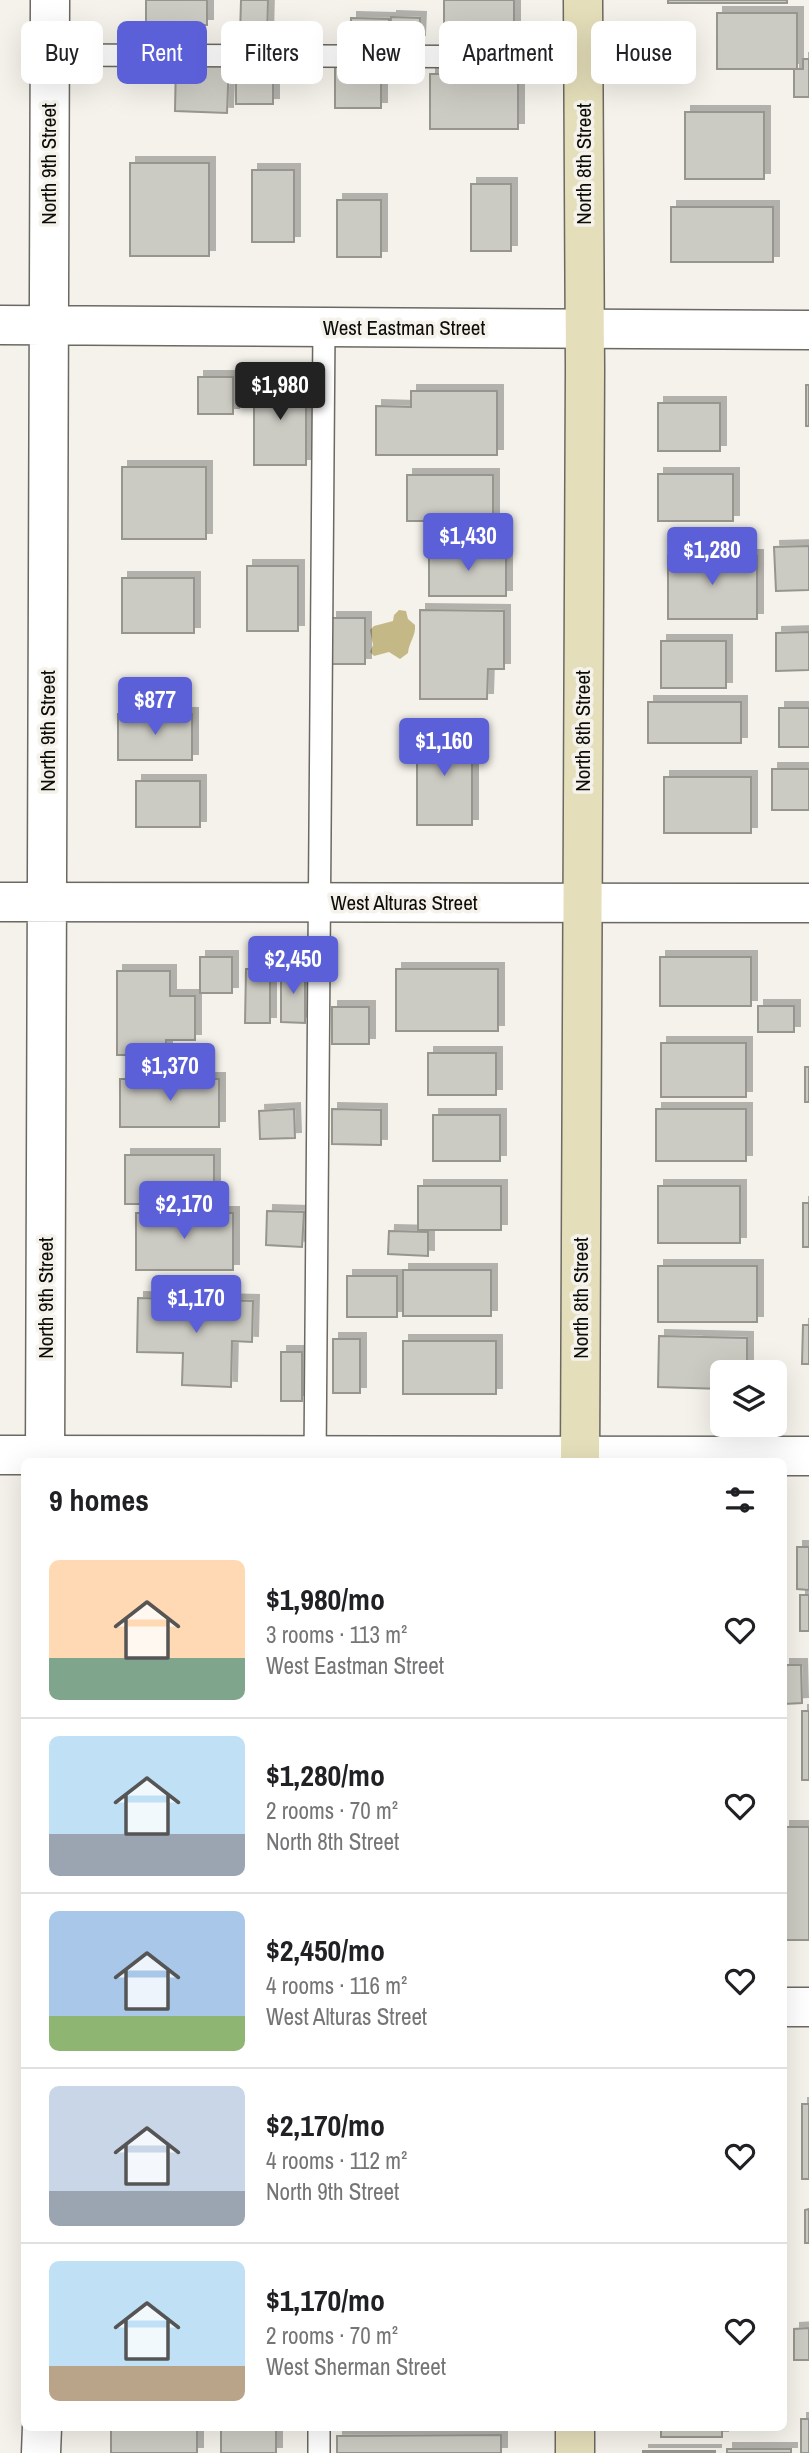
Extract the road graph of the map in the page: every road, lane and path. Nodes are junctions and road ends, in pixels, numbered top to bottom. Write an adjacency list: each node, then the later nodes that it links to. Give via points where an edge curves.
1 (50, 0): 3 (street, North 9th Street)
2 (583, 0): 5 (street, North 8th Street)
3 (50, 21)
4 (103, 55): 5 (lane)
5 (583, 57): 10 (street, North 8th Street)
6 (50, 84): 8 (street, North 9th Street)
7 (0, 325): 8 (street, West Eastman Street)
8 (48, 326): 9 (street, West Eastman Street); 13 (street, North 9th Street)
9 (324, 327): 10 (street, West Eastman Street); 14 (lane)
10 (585, 328): 11 (street, West Eastman Street); 15 (street, North 8th Street)
11 (809, 330)
12 (0, 902): 13 (street, West Alturas Street)
13 (47, 902): 14 (street, West Alturas Street); 19 (street, North 9th Street)
14 (319, 903): 15 (street, West Alturas Street); 20 (lane)
15 (582, 903): 16 (street, West Alturas Street); 21 (street, North 8th Street)
16 (809, 903)
17 (0, 1455): 19 (street)
18 (809, 1456): 22 (street)
19 (45, 1458): 20 (street)
20 (315, 1458)
21 (580, 1458)
22 (656, 1458)
23 (787, 2007): 24 (street)
24 (809, 2007)
25 (41, 2431): 28 (street)
26 (319, 2431): 29 (lane)
27 (575, 2431): 30 (street)
28 (41, 2453)
29 (319, 2453)
30 (575, 2453)

